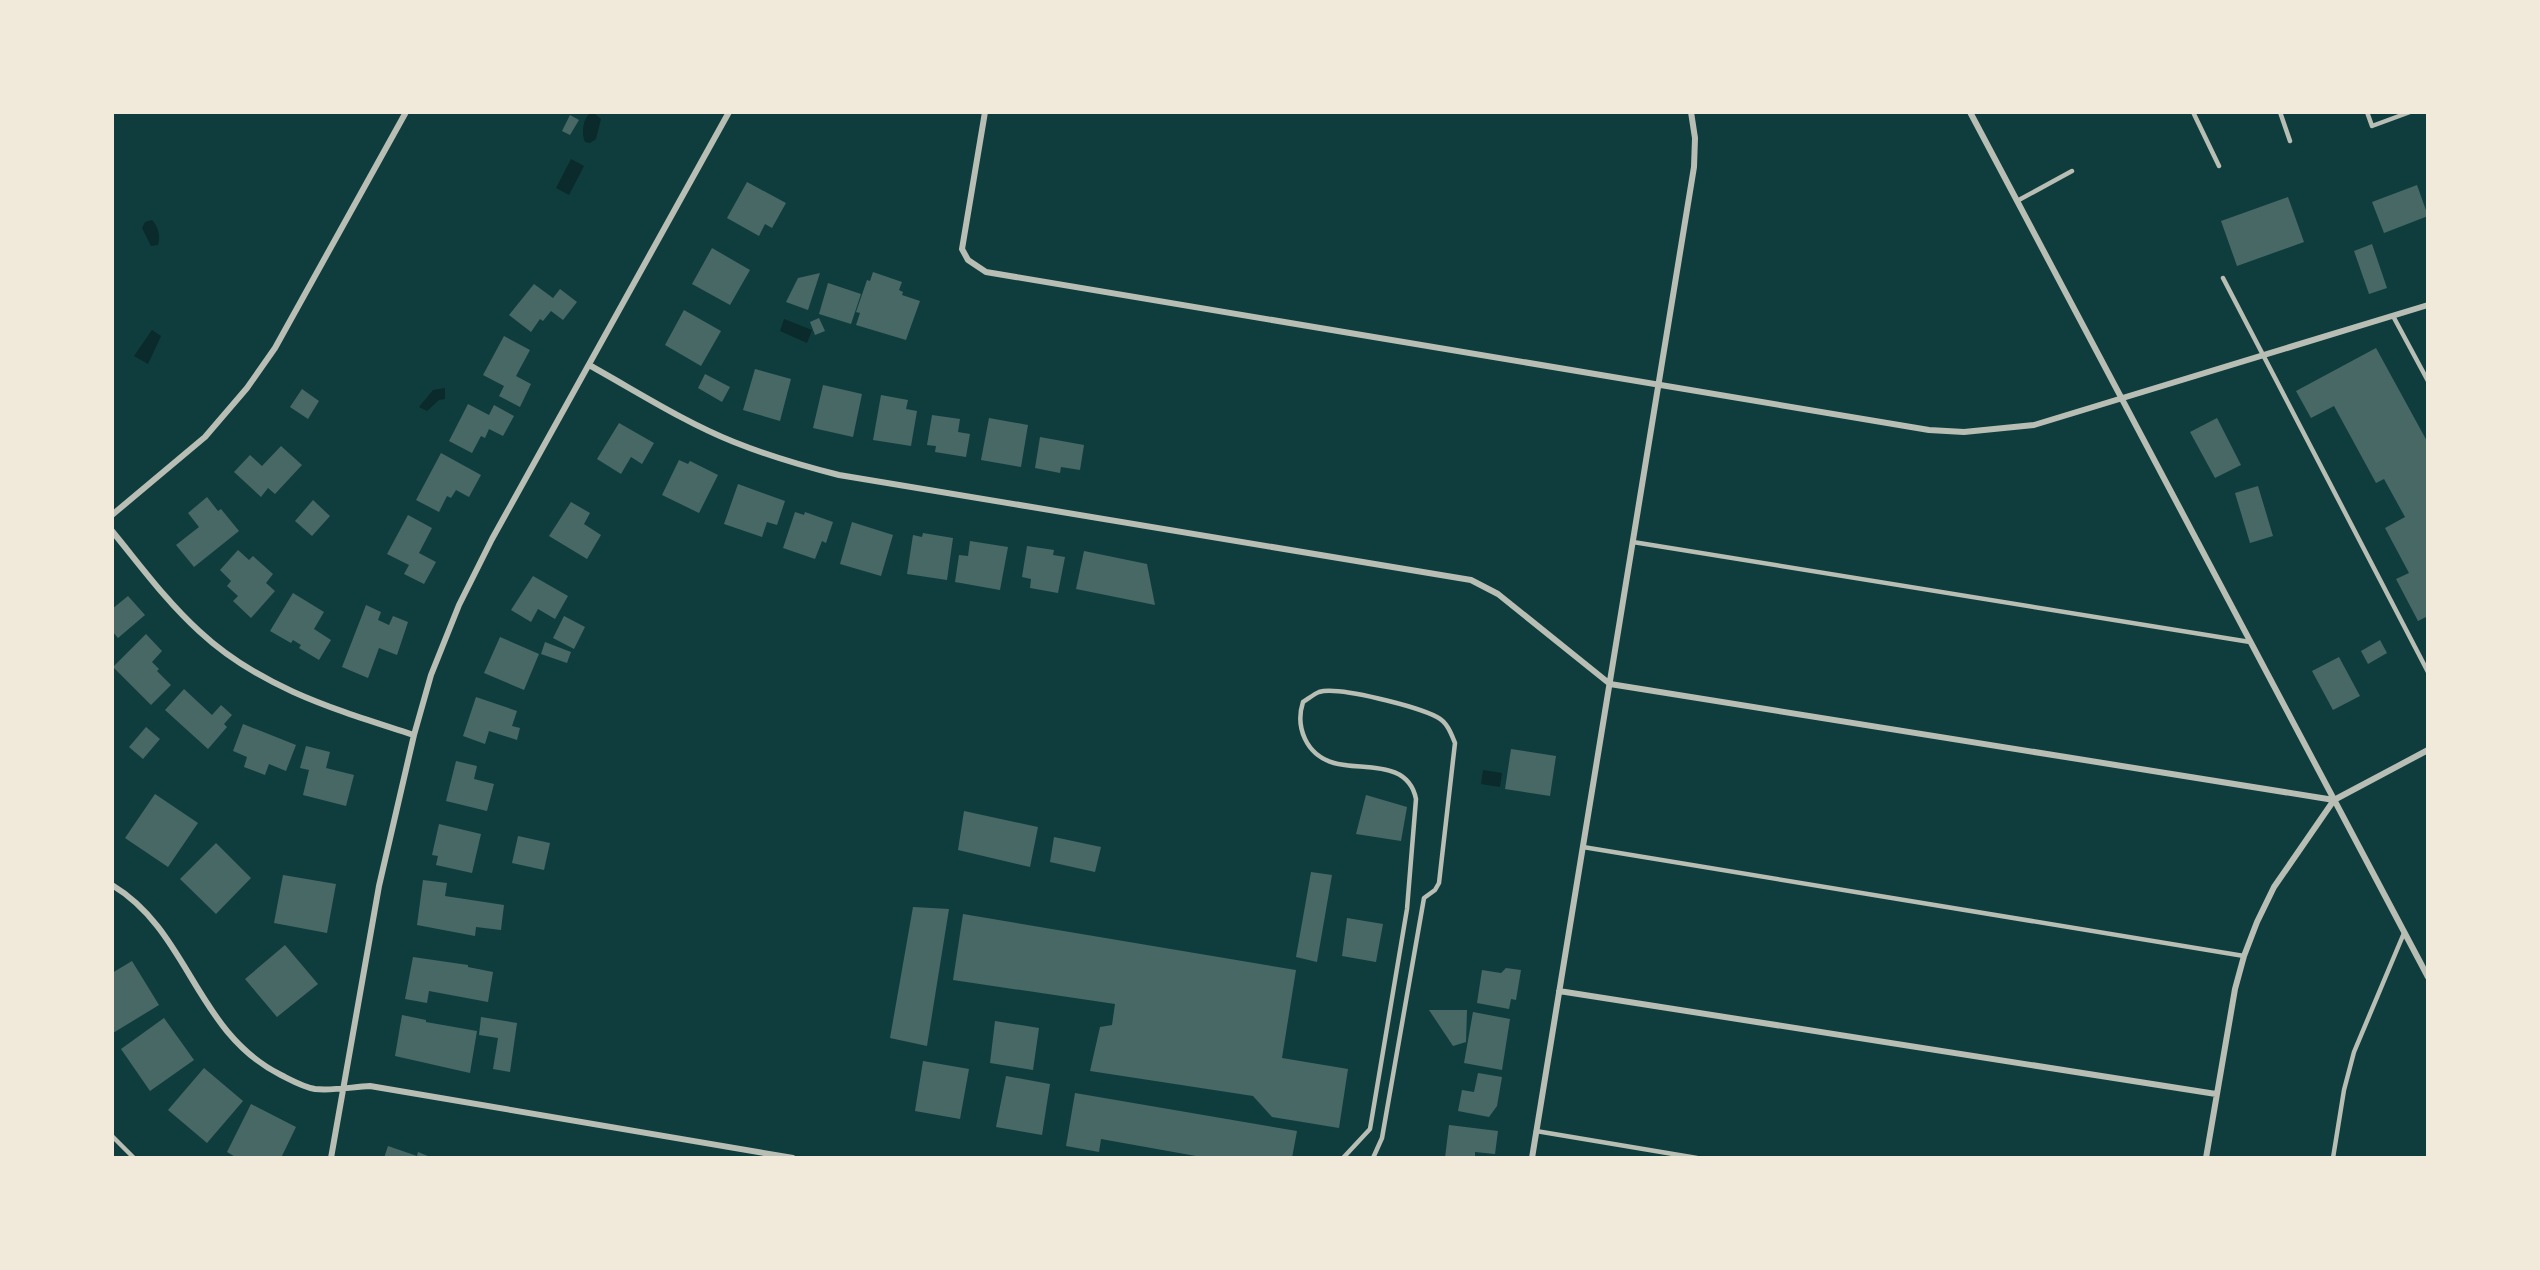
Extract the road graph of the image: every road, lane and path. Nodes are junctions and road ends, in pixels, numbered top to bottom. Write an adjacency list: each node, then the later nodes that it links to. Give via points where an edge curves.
1 (406, 112): 22 (street, via 275,348 247,388 205,437)
2 (729, 112): 18 (street)
3 (985, 112): 20 (street, via 962,249 968,260 986,272)
4 (1691, 112): 20 (street, via 1694,167)
5 (1970, 112): 13 (street)
6 (2193, 112): 11 (lane)
7 (2280, 112): 10 (lane)
8 (2367, 112): 9 (lane, via 2372,126)
9 (2410, 112)
10 (2290, 141)
11 (2219, 166)
12 (2072, 171): 13 (lane)
13 (2017, 201): 21 (street)
14 (2223, 278): 17 (lane)
15 (2427, 305): 16 (street)
16 (2393, 316): 17 (street); 19 (lane)
17 (2263, 357): 21 (street); 26 (lane)
18 (589, 365): 27 (street, via 733,442 839,475 1471,580 1498,594); 28 (street, via 459,605 431,675)
19 (2427, 381)
20 (1659, 385): 21 (street, via 1929,430 1964,432 2034,425); 24 (street)
21 (2122, 399): 25 (street)
22 (112, 515)
23 (112, 531): 28 (street, via 172,604 229,656 296,695)
24 (1633, 542): 25 (lane); 27 (street)
25 (2250, 642): 30 (street)
26 (2427, 672)
27 (1610, 684): 30 (street); 31 (street)
28 (414, 735): 37 (street, via 379,886)
29 (2427, 750): 30 (street)
30 (2334, 800): 33 (street); 34 (street, via 2274,887)
31 (1583, 847): 34 (lane); 36 (street)
32 (112, 885): 37 (street, via 134,900 157,924 211,1013 242,1049 258,1062 314,1089)
33 (2404, 932): 35 (street); 50 (lane, via 2354,1052)
34 (2244, 956): 38 (street)
35 (2427, 977)
36 (1559, 991): 38 (street); 39 (street)
37 (343, 1088): 41 (street, via 375,1086); 43 (street)
38 (2216, 1094): 49 (street)
39 (1536, 1131): 47 (street); 48 (lane)
40 (112, 1136): 42 (lane)
41 (754, 1154): 44 (street)
42 (134, 1158)
43 (331, 1158)
44 (794, 1158)
45 (1343, 1158): 46 (lane, via 1370,1129 1407,909 1416,799 1415,791 1391,771 1334,763 1313,752 1300,732 1300,712 1303,702 1320,692 1349,692 1438,717 1455,743 1440,876 1435,890 1424,898 1382,1138)
46 (1373, 1158)
47 (1532, 1158)
48 (1697, 1158)
49 (2206, 1158)
50 (2333, 1158)

